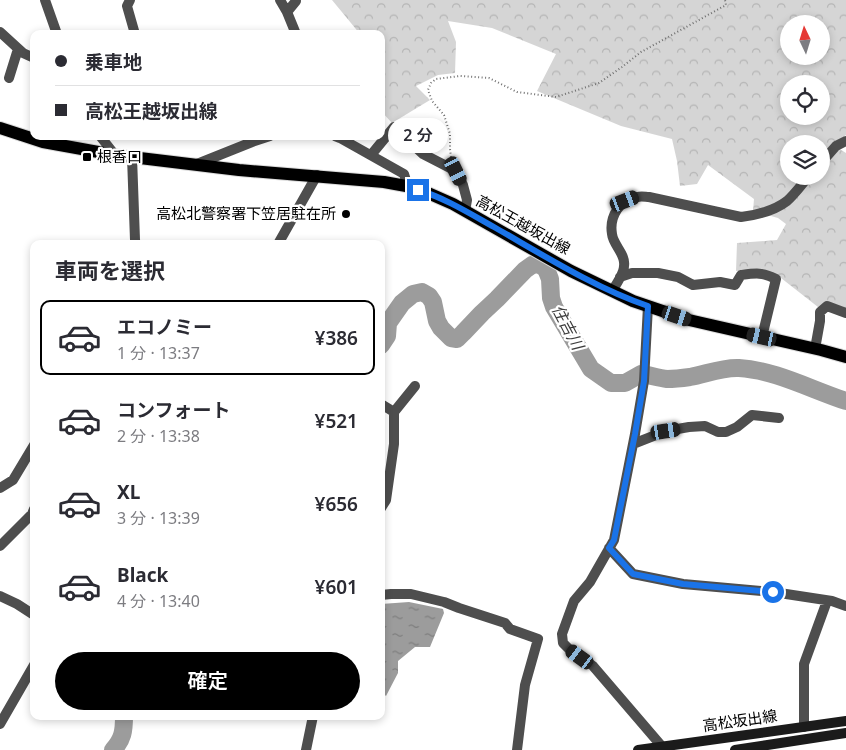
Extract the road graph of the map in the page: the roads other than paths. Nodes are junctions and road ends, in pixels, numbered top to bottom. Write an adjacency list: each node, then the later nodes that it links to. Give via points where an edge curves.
1 (45, 0): 6 (street)
2 (130, 0): 7 (street, via 127,6)
3 (280, 0): 5 (street)
4 (296, 1): 5 (street)
5 (287, 12): 8 (street)
6 (56, 30)
7 (134, 30)
8 (294, 30)
9 (0, 32): 10 (street)
10 (18, 49): 11 (street); 12 (street)
11 (30, 56)
12 (9, 78)
13 (0, 128): 14 (main road, 高松王越坂出線)
14 (30, 138)
15 (385, 138): 30 (street, via 394,127 423,154 456,171 467,200)
16 (37, 140): 23 (main road, 高松王越坂出線)
17 (103, 140): 23 (street)
18 (258, 140): 26 (street)
19 (344, 140): 24 (street)
20 (383, 140): 24 (street)
21 (846, 141): 22 (street)
22 (830, 153)
23 (115, 155): 25 (main road, 高松王越坂出線)
24 (371, 155): 29 (street, via 404,174)
25 (132, 157): 26 (main road, 高松王越坂出線); 31 (street)
26 (196, 165): 27 (main road, 高松王越坂出線)
27 (318, 175): 29 (main road, 高松王越坂出線); 32 (street)
28 (801, 185): 33 (street, via 786,201 770,211 741,217 649,197 625,201 616,210 612,222 612,235 624,260)
29 (408, 187): 30 (main road, 高松王越坂出線)
30 (466, 211): 34 (main road, 高松王越坂出線)
31 (135, 240)
32 (280, 240)
33 (620, 277): 34 (street); 37 (street, via 632,273 658,273 678,277 693,285 720,282 735,285 741,275 767,275 776,279)
34 (612, 291): 35 (main road, 高松王越坂出線)
35 (648, 306): 37 (main road, 高松王越坂出線, via 689,320); 44 (street, via 644,381)
36 (846, 313): 38 (street, via 827,306 820,312)
37 (762, 337): 38 (main road, 高松王越坂出線)
38 (815, 348): 39 (main road, 高松王越坂出線)
39 (846, 357)
40 (415, 386): 42 (street)
41 (385, 406): 42 (street)
42 (394, 412): 47 (street, via 394,444)
43 (779, 418): 44 (street, via 752,415 726,432 705,426 689,427 666,431)
44 (633, 444): 50 (street, via 614,540)
45 (30, 452): 46 (street, via 13,480)
46 (0, 488)
47 (385, 502)
48 (30, 516): 49 (street)
49 (0, 546)
50 (609, 548): 53 (street, via 633,574 683,584 773,592); 63 (street, via 590,582 574,601 562,634 563,642 594,666)
51 (385, 595): 65 (street, via 411,594 444,602 505,623 510,629 538,639 525,685)
52 (0, 596): 55 (street)
53 (827, 601): 54 (street); 60 (street, via 804,664)
54 (846, 606)
55 (30, 612)
56 (30, 672): 59 (street)
57 (312, 720): 64 (street)
58 (846, 721): 60 (main road, 高松坂出線)
59 (0, 724)
60 (804, 727): 63 (main road, 高松坂出線)
61 (846, 733): 62 (main road, 高松坂出線)
62 (797, 745): 67 (main road, 高松坂出線)
63 (664, 749): 66 (main road, 高松坂出線)
64 (306, 750)
65 (517, 750)
66 (638, 750)
67 (735, 750)

